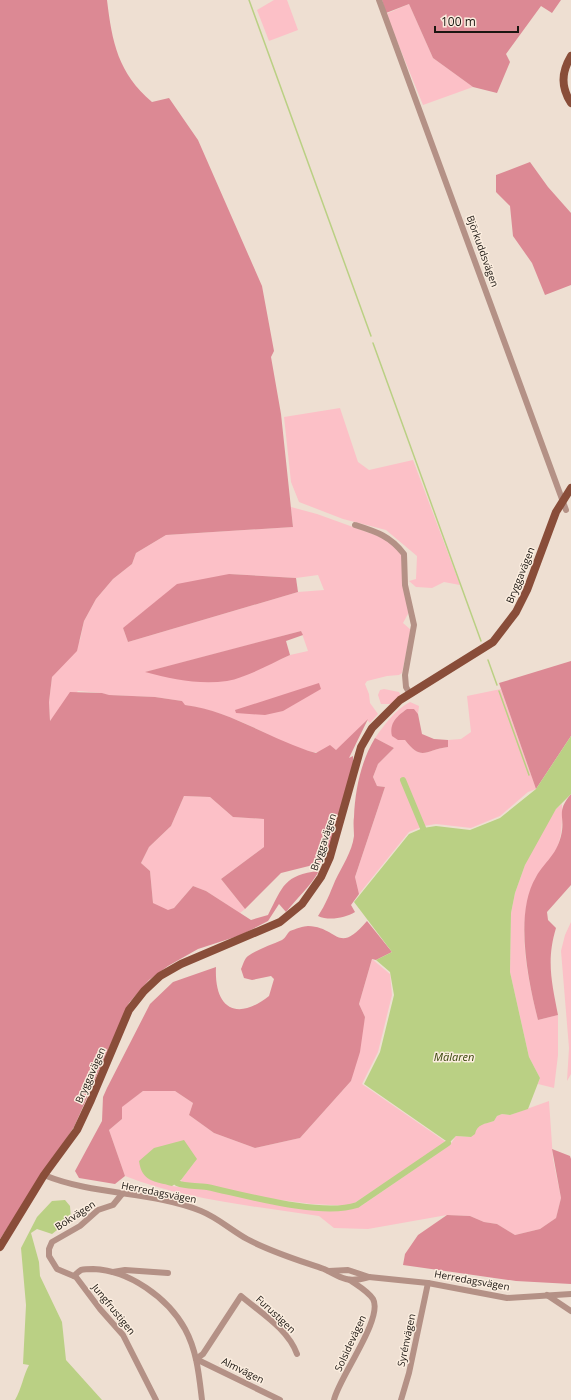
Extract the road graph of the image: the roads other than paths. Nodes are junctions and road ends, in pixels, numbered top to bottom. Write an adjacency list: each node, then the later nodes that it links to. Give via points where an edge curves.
1 (379, 0): 5 (street, Björkuddsvägen)
2 (571, 56): 3 (main road, via 562,79 565,93)
3 (571, 103)
4 (571, 488): 5 (main road, Bryggavägen)
5 (563, 499): 6 (street, Björkuddsvägen); 8 (main road, Bryggavägen, via 527,590 516,612 493,642)
6 (566, 510)
7 (355, 525): 8 (street, via 378,532 390,539 404,554 405,585 414,625 405,675 406,687)
8 (410, 694): 9 (main road, Bryggavägen, via 400,700 372,728 361,747 330,857 314,890 280,922 181,964 160,976 144,991 129,1010 76,1130)
9 (44, 1175): 10 (street, Herredagsvägen, via 90,1189); 11 (main road, Bryggavägen)
10 (122, 1194): 12 (street, Herredagsvägen, via 201,1211 264,1247); 15 (street, Bokvägen, via 113,1204 98,1210 80,1226 52,1242 49,1249 54,1266)
11 (0, 1247)
12 (329, 1271): 16 (street, Herredagsvägen, via 348,1270); 17 (street, Herredagsvägen)
13 (113, 1272): 14 (street, via 125,1270); 15 (street, via 89,1269 82,1270); 23 (street, via 145,1287 170,1309 185,1328)
14 (168, 1273)
15 (74, 1276): 24 (street, Jungfrustigen, via 123,1335)
16 (370, 1277): 17 (street, Herredagsvägen); 18 (street, Herredagsvägen)
17 (350, 1280): 27 (street, Solsidevägen, via 374,1300 375,1312 356,1358)
18 (428, 1283): 20 (street, Herredagsvägen, via 507,1298); 28 (street, Syrénvägen, via 410,1373)
19 (571, 1294): 20 (street, Herredagsvägen)
20 (546, 1295): 21 (street)
21 (571, 1311)
22 (297, 1354): 23 (street, Furustigen, via 287,1336 241,1296 203,1354)
23 (196, 1359): 25 (street); 26 (street, Almvägen)
24 (156, 1400)
25 (202, 1400)
26 (280, 1400)
27 (334, 1400)
28 (401, 1400)

